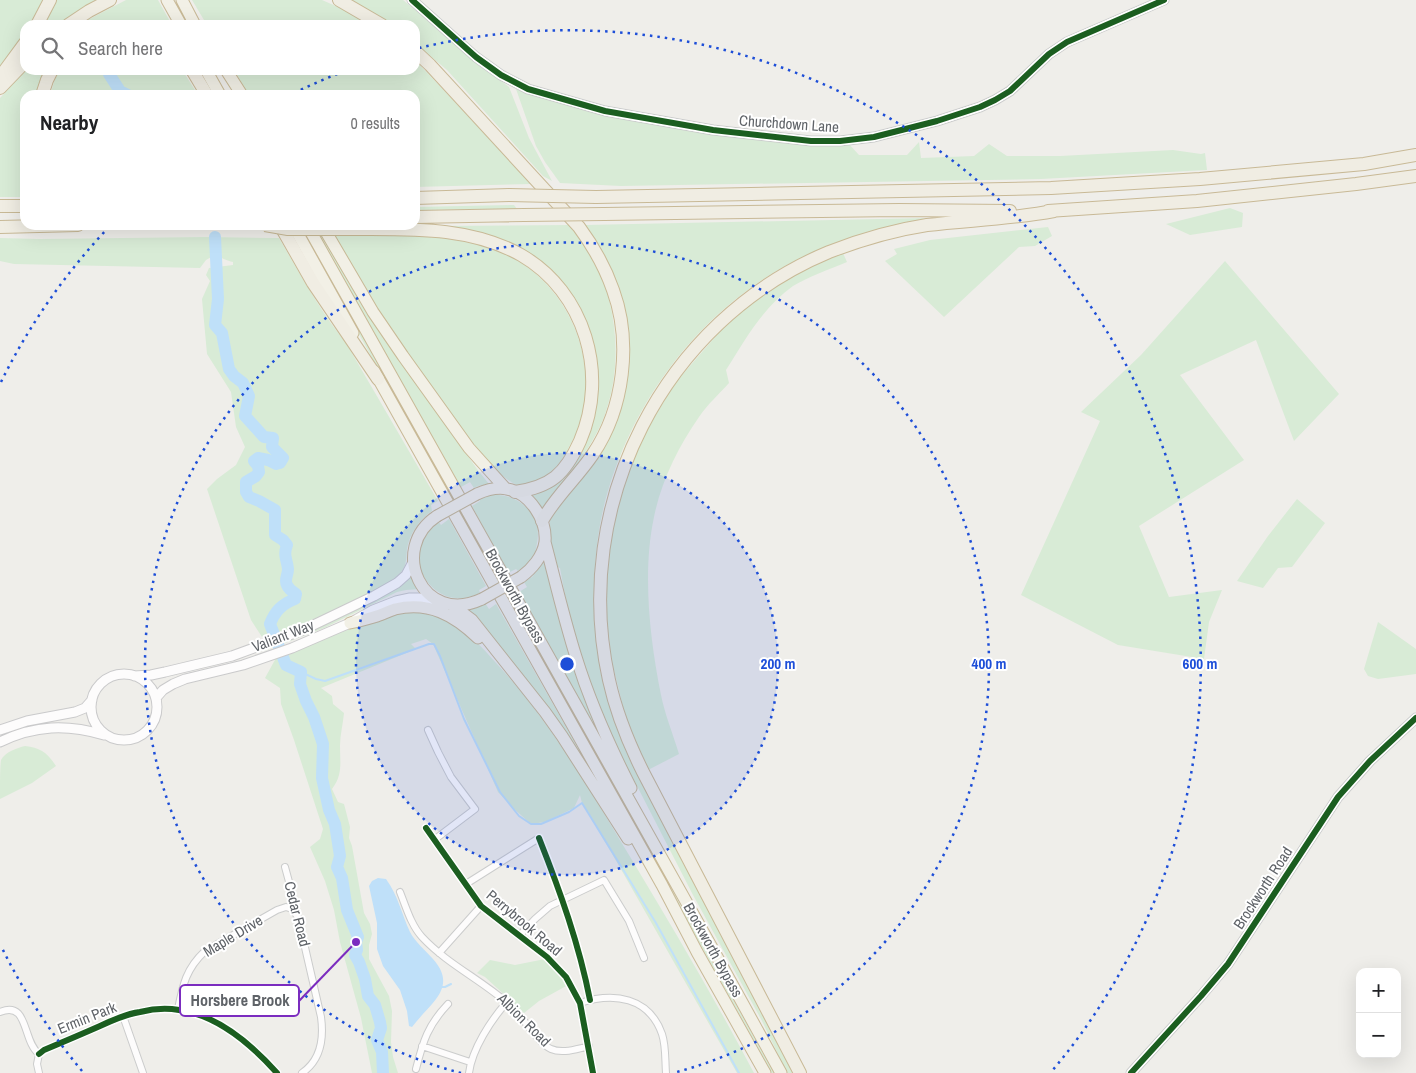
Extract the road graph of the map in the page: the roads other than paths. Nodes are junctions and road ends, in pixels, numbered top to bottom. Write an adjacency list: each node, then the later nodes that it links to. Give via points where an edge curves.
1 (50, 0): 8 (highway)
2 (110, 0): 9 (highway)
3 (167, 0): 10 (highway)
4 (182, 0): 11 (highway)
5 (339, 0): 12 (highway)
6 (412, 0): 7 (street, Churchdown Lane, via 476,58 528,89 605,111 713,130 811,142 874,137 980,107 1010,91 1049,54 1067,42)
7 (1164, 0)
8 (40, 20)
9 (76, 20)
10 (178, 20)
11 (193, 20)
12 (373, 20)
13 (20, 50): 21 (highway)
14 (420, 56): 44 (highway, via 579,226 594,248 613,291 622,334 623,358 613,412 594,453)
15 (20, 67): 22 (highway)
16 (50, 75): 23 (highway)
17 (195, 75): 24 (highway)
18 (209, 75): 25 (highway)
19 (223, 75): 26 (highway)
20 (229, 75): 27 (highway)
21 (0, 77)
22 (0, 88)
23 (44, 90)
24 (203, 90)
25 (217, 90)
26 (231, 90)
27 (239, 90)
28 (1416, 155): 30 (highway, bridge, via 1364,164 1052,188)
29 (1416, 176): 33 (highway, via 1197,201)
30 (420, 198)
31 (0, 206): 32 (highway)
32 (20, 206)
33 (1054, 211): 34 (highway, bridge); 92 (highway, via 896,231 830,252 761,289 706,336 661,392 644,421 618,484 606,532 600,584 604,648 617,708 647,780)
34 (420, 217)
35 (20, 226): 36 (highway)
36 (0, 227)
37 (283, 230): 42 (highway, via 313,283)
38 (295, 230): 42 (highway, Brockworth Bypass)
39 (311, 230): 68 (highway, Brockworth Bypass)
40 (325, 230): 43 (highway, via 374,312 469,448)
41 (420, 230): 43 (highway, bridge, via 488,241 511,250 557,285 581,324 591,358 593,392 587,422 574,453 559,474 543,485)
42 (378, 379): 69 (highway, Brockworth Bypass)
43 (511, 490): 44 (highway, via 532,505); 46 (highway, bridge, via 488,490 437,516 426,524 420,534)
44 (542, 520): 45 (highway)
45 (544, 542): 48 (highway, bridge, via 532,568 521,577 482,599 465,605); 68 (highway, via 576,658 598,720)
46 (414, 560): 47 (highway, via 419,581); 51 (street, Valiant Way, via 397,583 303,630 232,656)
47 (438, 601): 48 (highway); 49 (street, Valiant Way, via 410,598 373,610)
48 (452, 605): 50 (highway, via 472,620)
49 (350, 623): 50 (highway, via 394,610 428,608 456,618); 52 (street, Valiant Way, via 267,657 185,679)
50 (509, 667): 69 (highway, via 562,736)
51 (134, 676): 52 (street, via 152,688); 53 (street, via 123,674 103,681)
52 (156, 698): 57 (street, via 155,720 141,736 130,740)
53 (92, 700): 55 (street, via 75,712); 57 (street, via 94,721)
54 (1416, 718): 93 (street, Brockworth Road, via 1370,761 1338,797 1228,964)
55 (0, 730)
56 (428, 730): 61 (street, via 451,777 475,809)
57 (109, 737): 58 (street, via 72,727 28,731)
58 (0, 742)
59 (426, 828): 61 (street, Perrybrook Road)
60 (539, 838): 63 (street)
61 (434, 840): 63 (street, Perrybrook Road)
62 (285, 867): 66 (street, Cedar Road, via 294,900)
63 (466, 884): 65 (street, Perrybrook Road)
64 (400, 892): 70 (street, Albion Road, via 420,936)
65 (481, 906): 67 (street, Perrybrook Road); 70 (street)
66 (292, 909): 75 (street, Maple Drive, via 277,910 205,951 188,971); 86 (street, Cedar Road, via 298,917 323,1033 314,1061)
67 (519, 936): 71 (street, via 550,906 604,880 629,921); 73 (street, Perrybrook Road, via 547,957 566,977)
68 (711, 946): 91 (highway, Brockworth Bypass)
69 (697, 952): 90 (highway, Brockworth Bypass)
70 (439, 953): 72 (street, Albion Road)
71 (644, 958)
72 (507, 1002): 79 (street, Albion Road, via 551,1049 560,1051); 81 (street, via 486,1031)
73 (580, 1003): 79 (street, Perrybrook Road); 89 (street, via 615,997 644,1008 662,1034)
74 (448, 1004): 78 (street, via 430,1027)
75 (178, 1010): 77 (street, Ermin Park); 85 (street, Ermin Park, via 202,1016 223,1027 248,1044)
76 (0, 1012): 80 (street, via 15,1010 21,1016 29,1042)
77 (123, 1016): 80 (street, Ermin Park); 84 (street)
78 (422, 1046): 81 (street); 82 (street)
79 (589, 1046): 88 (street, Perrybrook Road)
80 (39, 1054): 83 (street)
81 (470, 1062): 87 (street)
82 (416, 1069)
83 (39, 1073)
84 (143, 1073)
85 (277, 1073)
86 (302, 1073)
87 (469, 1073)
88 (593, 1073)
89 (666, 1073)
90 (765, 1073)
91 (780, 1073)
92 (800, 1073)
93 (1131, 1073)

